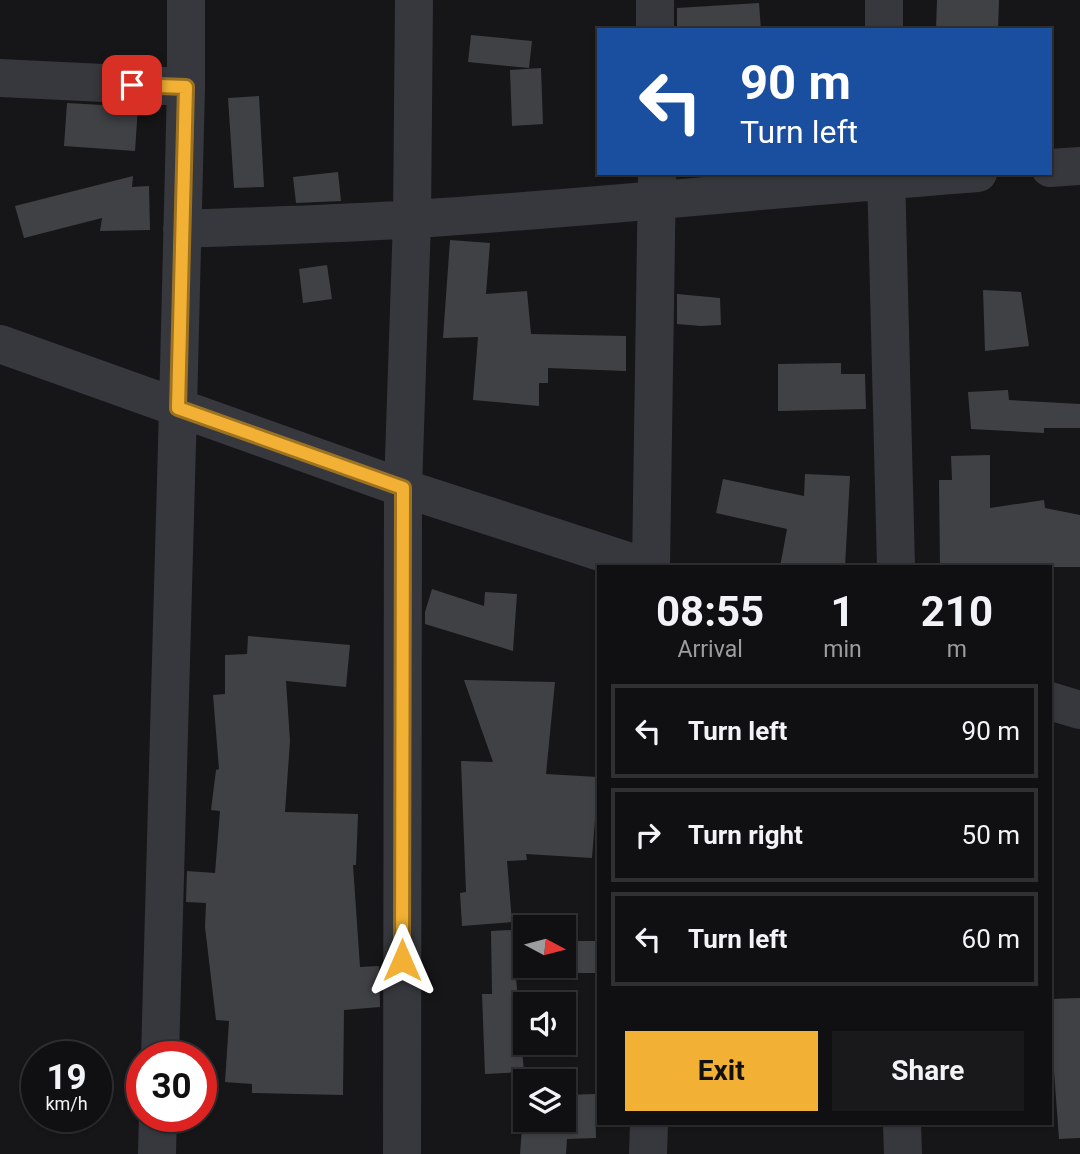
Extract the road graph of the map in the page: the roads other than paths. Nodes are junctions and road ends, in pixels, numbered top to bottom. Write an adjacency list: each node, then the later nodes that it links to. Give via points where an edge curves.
1 (186, 0): 8 (street)
2 (414, 0): 14 (street)
3 (655, 0): 5 (street)
4 (884, 0): 6 (street)
5 (655, 28)
6 (884, 28)
7 (0, 78): 8 (street)
8 (186, 87): 15 (street)
9 (1080, 166): 10 (street)
10 (1052, 168)
11 (932, 175): 12 (street)
12 (886, 177): 13 (street); 21 (street)
13 (657, 187): 14 (street); 20 (street)
14 (412, 220): 15 (street); 18 (street)
15 (182, 229): 17 (street)
16 (0, 344): 17 (street)
17 (178, 408): 18 (street); 24 (street)
18 (403, 488): 19 (street); 29 (street)
19 (643, 565)
20 (649, 565)
21 (896, 565)
22 (1052, 702): 23 (street)
23 (1080, 710)
24 (160, 1041)
25 (649, 1125): 30 (street)
26 (902, 1125): 31 (street)
27 (158, 1132): 28 (street)
28 (157, 1154)
29 (402, 1154)
30 (648, 1154)
31 (903, 1154)

